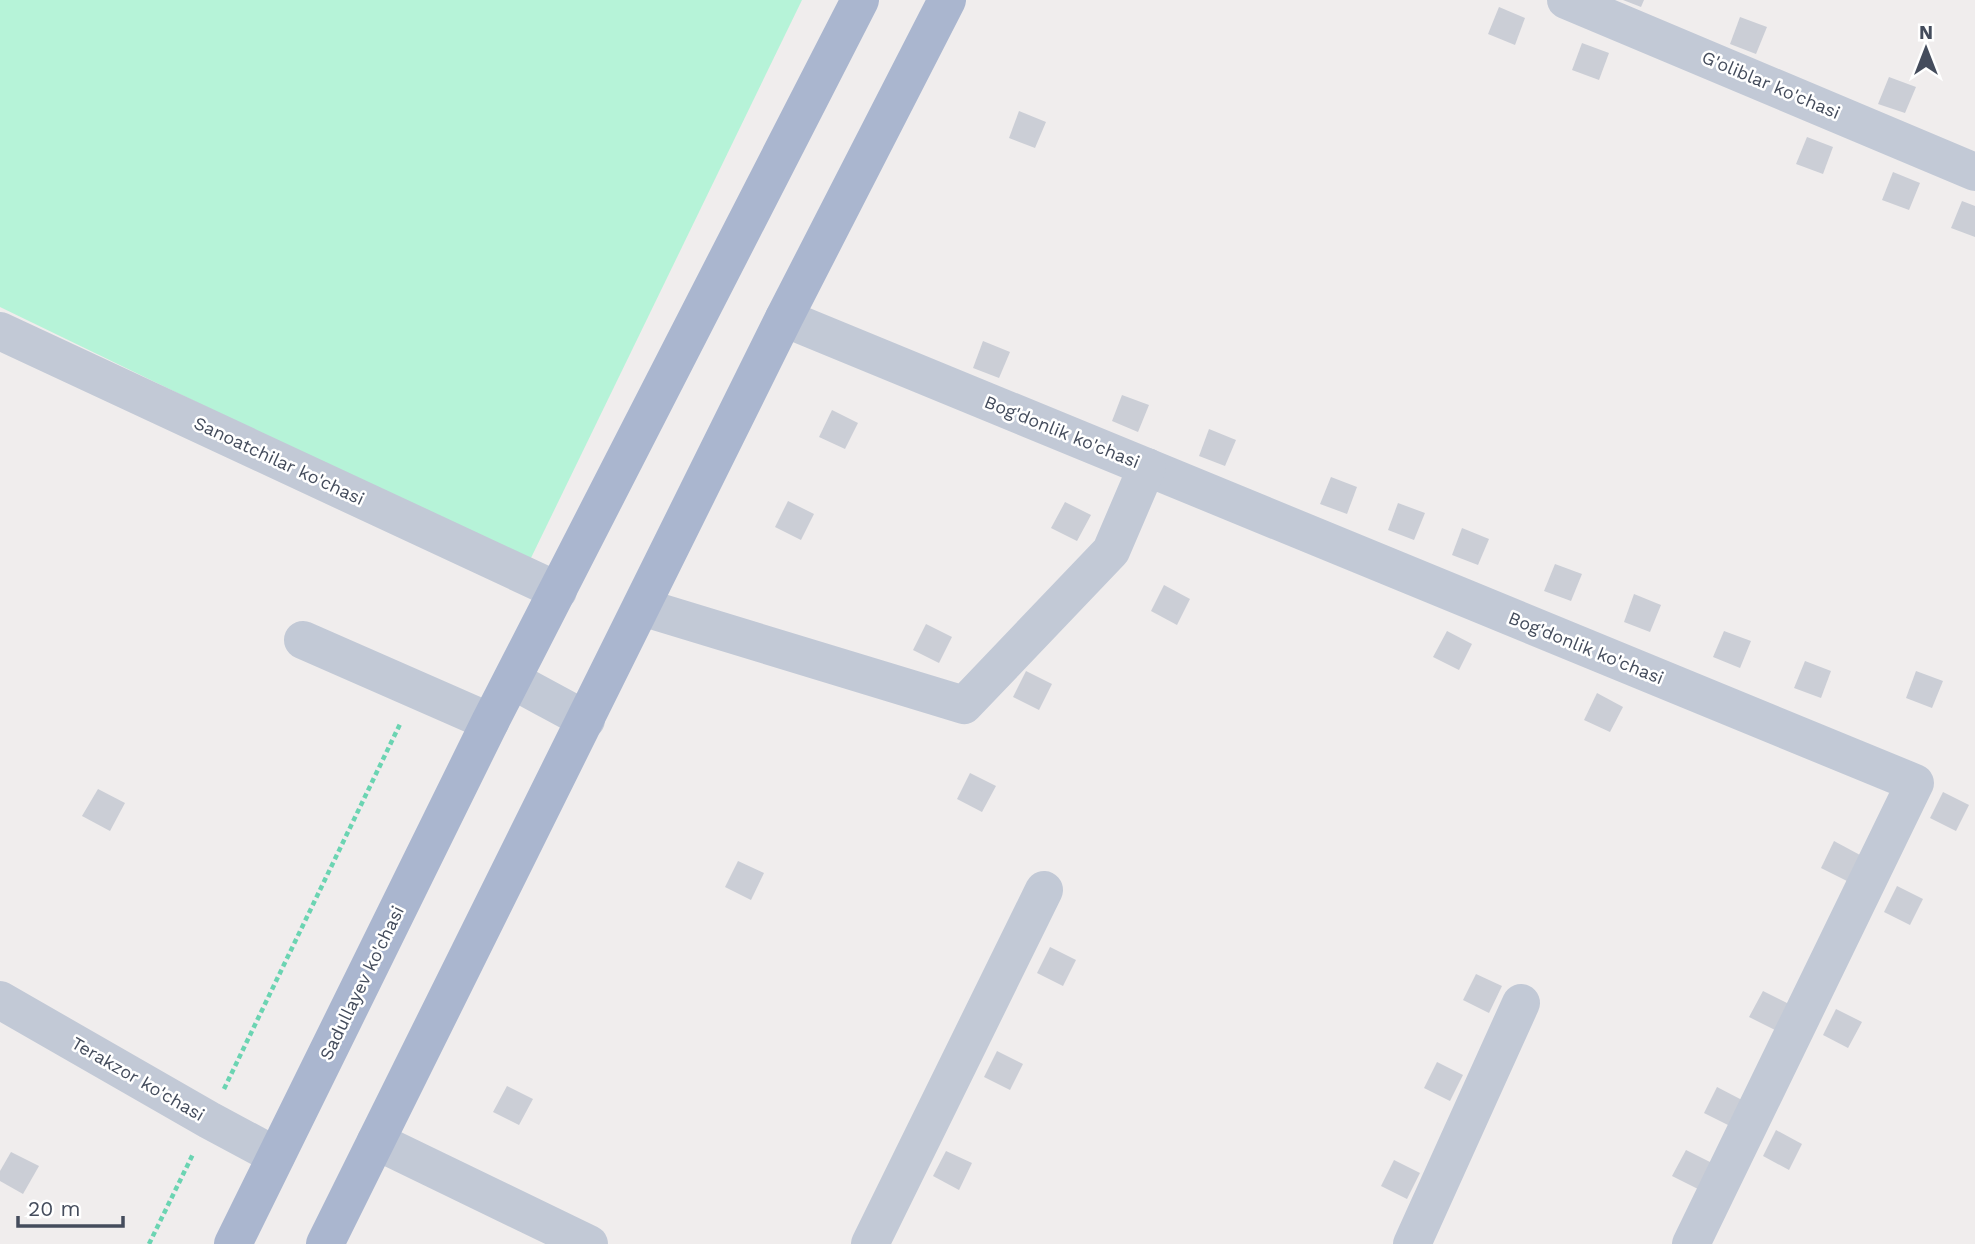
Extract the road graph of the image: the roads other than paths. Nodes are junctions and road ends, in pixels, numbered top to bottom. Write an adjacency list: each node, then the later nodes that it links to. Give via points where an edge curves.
1 (860, 0): 8 (main road, Sadullayev ko'chasi)
2 (947, 0): 5 (main road)
3 (1566, 0): 4 (street, G'oliblar ko'chasi)
4 (1975, 172)
5 (784, 318): 7 (street, Bog'donlik ko'chasi); 9 (main road)
6 (0, 331): 8 (street, Sanoatchilar ko'chasi)
7 (1147, 467): 9 (street, via 1111,551 964,705); 24 (street, Bog'donlik ko'chasi, via 1915,783)
8 (558, 591): 11 (main road, Sadullayev ko'chasi)
9 (642, 607): 12 (main road)
10 (303, 640): 13 (street)
11 (512, 680): 12 (street); 13 (main road, Sadullayev ko'chasi)
12 (586, 720): 17 (main road)
13 (490, 722): 18 (main road, Sadullayev ko'chasi)
14 (1044, 890): 22 (street)
15 (0, 1000): 18 (street, Terakzor ko'chasi)
16 (1521, 1003): 23 (street)
17 (376, 1141): 20 (main road); 21 (street)
18 (276, 1156): 19 (main road, Sadullayev ko'chasi)
19 (233, 1244)
20 (326, 1244)
21 (589, 1244)
22 (870, 1244)
23 (1412, 1244)
24 (1691, 1244)

